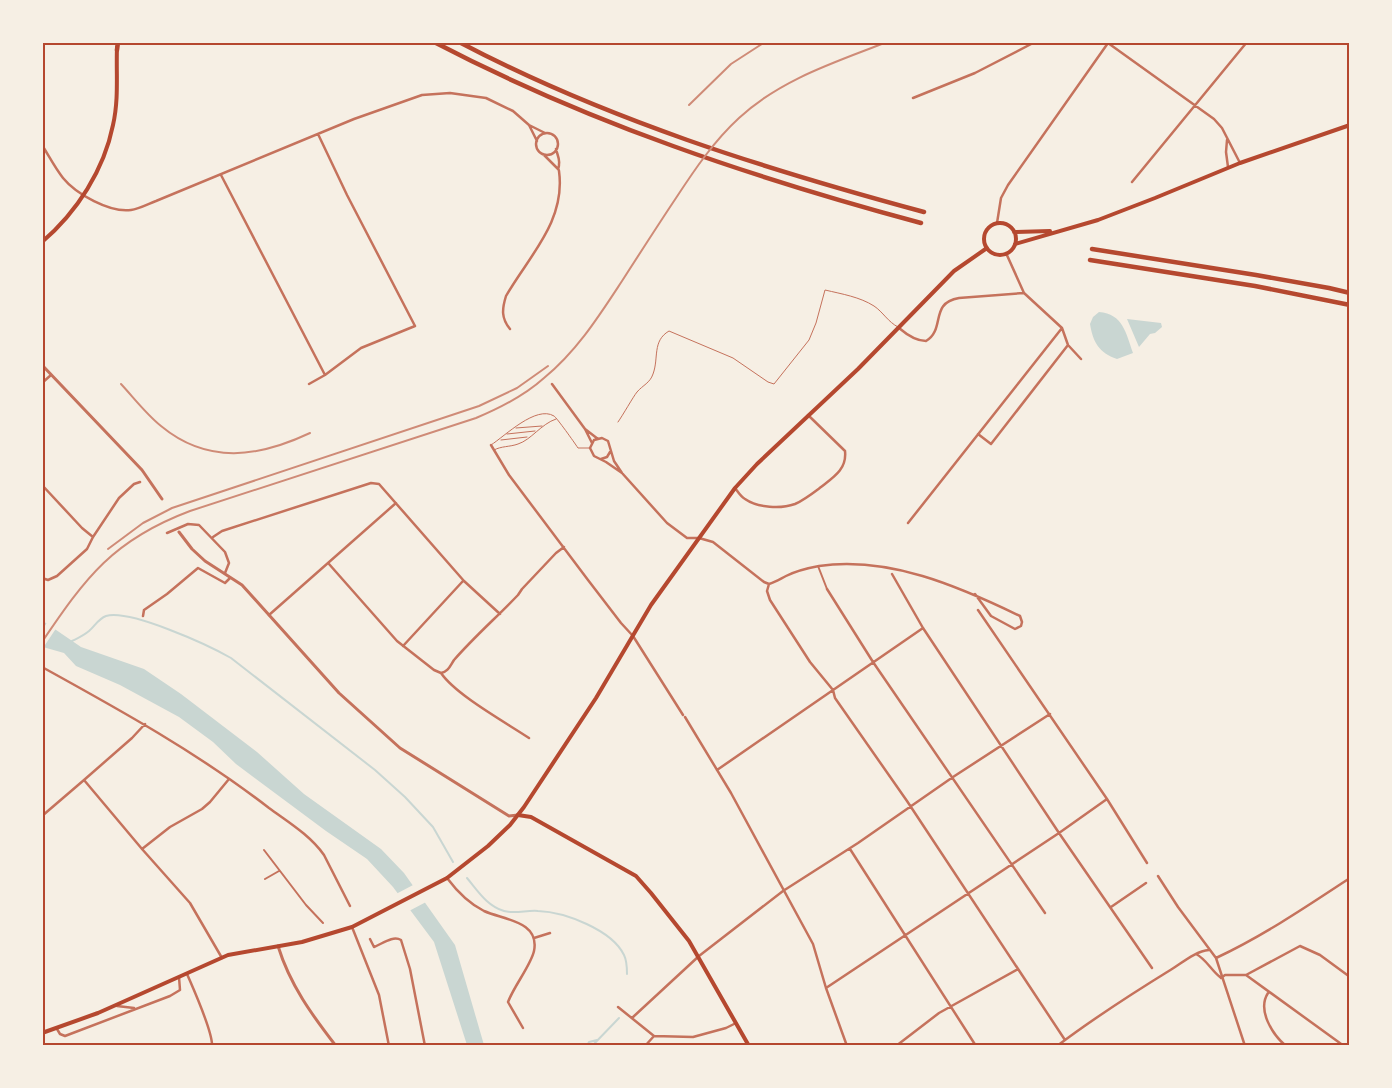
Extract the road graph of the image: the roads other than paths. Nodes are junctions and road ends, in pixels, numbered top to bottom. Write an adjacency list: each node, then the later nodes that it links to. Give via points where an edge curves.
1 (118, 42): 7 (highway)
2 (434, 42): 26 (highway, via 487,70 642,135 711,160)
3 (459, 42): 25 (highway, via 531,78 650,126 719,151)
4 (1036, 42): 8 (street, via 975,73)
5 (1248, 42): 9 (street)
6 (1108, 43): 9 (street); 27 (street, via 1008,185 1000,198)
7 (117, 50): 24 (main road, via 113,125 103,158)
8 (913, 98)
9 (1195, 105): 14 (street, via 1214,119); 23 (street)
10 (529, 125): 12 (street, via 513,111 486,98 442,93 409,98); 13 (street); 15 (street)
11 (1350, 125): 19 (main road)
12 (318, 134): 22 (street); 46 (street, via 415,326 361,348)
13 (545, 134): 15 (street); 17 (street, via 555,137)
14 (1227, 138): 19 (street); 20 (street)
15 (537, 140): 18 (street)
16 (42, 145): 24 (street, via 64,178)
17 (556, 149): 18 (street, via 551,154); 21 (street, via 560,163)
18 (542, 154): 21 (street)
19 (1240, 163): 20 (main road)
20 (1228, 168): 28 (main road, via 1125,210)
21 (558, 169): 41 (street, via 560,192 554,218 502,306 504,320)
22 (220, 175): 24 (street, via 131,210 109,207); 46 (street)
23 (1132, 182)
24 (84, 195): 30 (main road)
25 (924, 212)
26 (921, 223)
27 (997, 223): 29 (main road, via 1009,226); 32 (main road, via 987,230)
28 (1058, 231): 29 (main road); 31 (main road)
29 (1014, 232): 31 (main road)
30 (42, 242)
31 (1015, 244): 34 (main road)
32 (987, 248): 34 (main road, via 996,254); 39 (main road, via 954,271)
33 (1092, 249): 37 (highway, via 1256,275)
34 (1006, 253): 36 (street)
35 (1090, 260): 38 (highway, via 1255,286)
36 (1024, 293): 39 (street, via 951,300 942,307 935,332 926,341); 40 (street)
37 (1350, 294)
38 (1350, 307)
39 (898, 328): 50 (main road); 52 (lane, via 876,307 860,299 825,290 810,340 774,384 733,358 669,331 657,344 650,381 636,392)
40 (1062, 328): 42 (street); 58 (street)
41 (510, 329)
42 (1068, 345): 43 (street); 58 (street, via 990,444)
43 (1081, 359)
44 (42, 365): 45 (street)
45 (51, 375): 47 (street); 72 (street, via 142,470)
46 (325, 375): 48 (street)
47 (42, 383)
48 (309, 384)
49 (552, 384): 55 (street)
50 (808, 415): 71 (main road); 71 (street, via 846,451 846,461 841,470 796,503 780,507 751,502)
51 (556, 419): 53 (lane); 54 (lane, via 548,414 534,416); 64 (lane, via 578,448)
52 (618, 422)
53 (543, 426): 54 (lane); 56 (lane)
54 (514, 428): 57 (lane)
55 (586, 429): 60 (street); 62 (street)
56 (536, 431): 57 (lane); 59 (lane)
57 (507, 434): 61 (lane)
58 (978, 434): 74 (street)
59 (528, 437): 61 (lane); 65 (lane, via 519,444)
60 (598, 439): 62 (street); 66 (street, via 608,441)
61 (499, 440): 63 (lane)
62 (592, 443): 64 (street)
63 (491, 445): 65 (street)
64 (590, 448): 67 (street)
65 (494, 450): 80 (street)
66 (611, 451): 67 (street); 68 (street)
67 (600, 459): 68 (street)
68 (622, 473): 79 (street, via 668,523 687,538)
69 (140, 482): 77 (street, via 118,498)
70 (42, 486): 77 (street)
71 (735, 488): 79 (main road)
72 (162, 499)
73 (396, 503): 78 (street, via 379,484 371,483); 81 (street); 88 (street)
74 (908, 523)
75 (179, 532): 84 (street, via 198,555)
76 (167, 533): 78 (street, via 193,523 200,525)
77 (93, 537): 87 (street, via 87,549 57,576 48,580)
78 (212, 537): 84 (street, via 228,558)
79 (699, 538): 89 (street, via 713,542); 97 (main road)
80 (564, 547): 93 (street); 97 (street)
81 (329, 564): 94 (street); 98 (street)
82 (818, 566): 83 (street, via 859,564); 89 (street); 90 (street)
83 (888, 569): 85 (street); 91 (street)
84 (225, 573): 86 (street)
85 (892, 574): 96 (street)
86 (231, 576): 94 (street); 95 (street, via 225,583 198,568 144,610)
87 (42, 578)
88 (464, 581): 93 (street); 98 (street)
89 (769, 584): 102 (street, via 770,600)
90 (827, 589): 99 (street)
91 (975, 594): 91 (street, via 991,616 1015,629 1021,626 1020,616)
92 (978, 610): 103 (street)
93 (500, 614): 101 (street, via 447,671)
94 (269, 615): 113 (street, via 339,693 400,748 509,816)
95 (144, 616)
96 (923, 628): 99 (street); 106 (street)
97 (633, 636): 107 (street); 113 (main road)
98 (403, 646): 101 (street)
99 (873, 662): 102 (street); 108 (street)
100 (42, 666): 104 (street)
101 (440, 673): 105 (street, via 466,696)
102 (832, 690): 107 (street); 112 (street)
103 (1050, 714): 106 (street); 111 (street)
104 (145, 724): 109 (street); 110 (street)
105 (529, 738)
106 (1002, 745): 108 (street); 115 (street)
107 (717, 770): 127 (street)
108 (953, 777): 112 (street); 120 (street)
109 (230, 779): 117 (street, via 202,809 170,827); 129 (street, via 319,848)
110 (84, 780): 114 (street); 117 (street)
111 (1107, 798): 115 (street); 119 (street)
112 (911, 807): 116 (street); 128 (street)
113 (518, 815): 123 (main road, via 488,846); 141 (main road, via 531,817 636,876)
114 (42, 816)
115 (1060, 833): 120 (street); 130 (street)
116 (850, 848): 127 (street); 135 (street)
117 (142, 849): 142 (street, via 196,910)
118 (264, 850): 121 (street)
119 (1147, 863)
120 (1011, 864): 128 (street); 131 (street)
121 (279, 871): 125 (street); 132 (street)
122 (1158, 876): 139 (street)
123 (447, 878): 133 (main road); 136 (street, via 454,888 482,910 525,925)
124 (1350, 878): 143 (street, via 1287,919)
125 (265, 879)
126 (1146, 883): 130 (street)
127 (783, 891): 141 (street); 151 (street, via 813,944)
128 (968, 894): 135 (street); 144 (street)
129 (350, 906)
130 (1111, 907): 145 (street)
131 (1045, 913)
132 (323, 923)
133 (352, 927): 138 (main road); 166 (street, via 379,995)
134 (550, 933): 136 (street)
135 (906, 935): 151 (street); 154 (street)
136 (534, 938): 159 (street, via 534,954 508,1002)
137 (370, 939): 167 (street, via 374,947 394,938 401,940)
138 (278, 946): 142 (main road); 165 (street, via 296,991)
139 (1209, 950): 140 (street); 143 (street)
140 (1196, 954): 150 (street); 163 (street)
141 (699, 956): 157 (street); 158 (main road)
142 (222, 958): 146 (main road)
143 (1216, 958): 150 (street)
144 (1018, 968): 154 (street); 163 (street)
145 (1152, 968)
146 (187, 974): 148 (main road); 164 (street)
147 (1246, 975): 149 (street, via 1300,946); 150 (street); 152 (street)
148 (179, 977): 153 (main road); 156 (street, via 178,992)
149 (1350, 977)
150 (1221, 978): 174 (street)
151 (826, 988): 170 (street)
152 (1268, 992): 175 (street, via 1263,1002 1268,1024); 176 (street)
153 (116, 1005): 156 (street); 160 (main road)
154 (950, 1006): 171 (street); 172 (street)
155 (618, 1007): 157 (street)
156 (137, 1008): 160 (street, via 66,1036)
157 (632, 1018): 162 (street)
158 (736, 1023): 162 (street, via 692,1037); 169 (main road)
159 (523, 1028)
160 (57, 1029): 161 (main road)
161 (42, 1033)
162 (654, 1036): 168 (street)
163 (1065, 1040): 173 (street)
164 (212, 1045)
165 (336, 1046)
166 (389, 1046)
167 (425, 1046)
168 (645, 1046)
169 (749, 1046)
170 (847, 1046)
171 (896, 1046)
172 (976, 1046)
173 (1057, 1046)
174 (1245, 1046)
175 (1286, 1046)
176 (1344, 1046)

